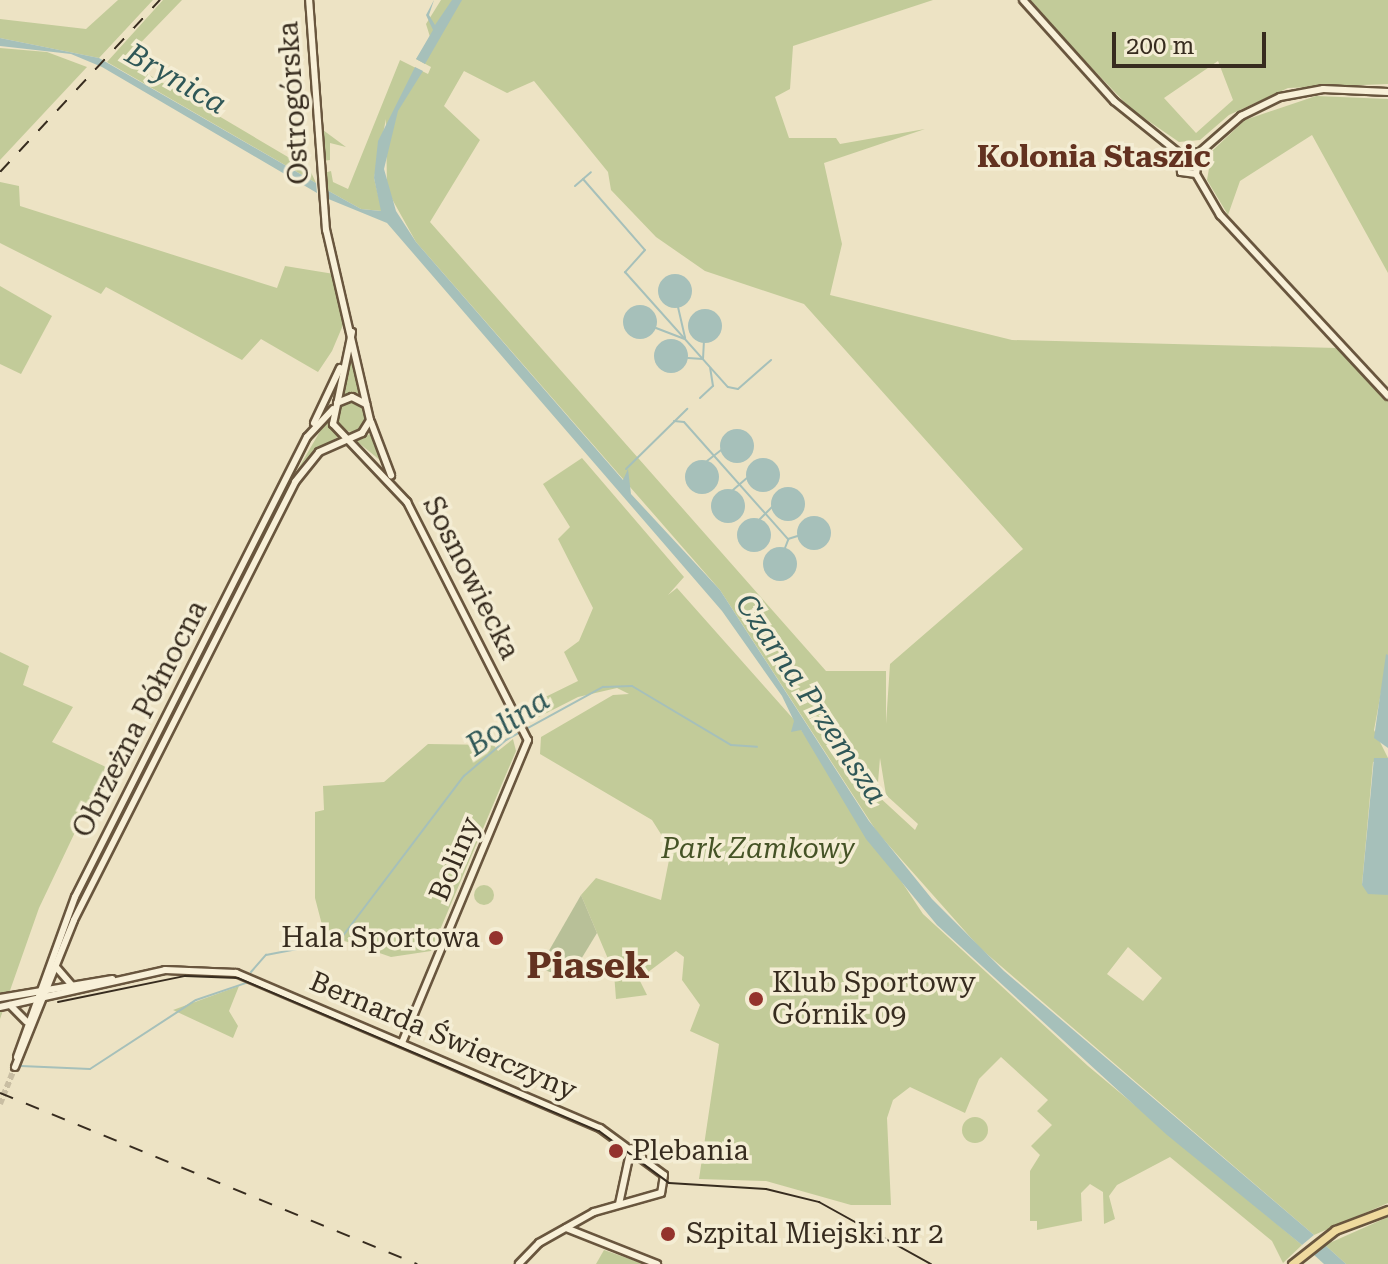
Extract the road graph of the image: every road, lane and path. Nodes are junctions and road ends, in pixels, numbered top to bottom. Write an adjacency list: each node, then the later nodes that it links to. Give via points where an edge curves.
1 (309, 0): 7 (street, Ostrogórska)
2 (1023, 0): 5 (street, via 1114,101)
3 (1388, 92): 4 (street, via 1323,89 1280,97 1241,116)
4 (1200, 152): 5 (street); 6 (street, via 1203,167)
5 (1180, 154): 6 (street, via 1181,172)
6 (1196, 174): 10 (street, via 1220,215)
7 (322, 203): 8 (street, Sosnowiecka)
8 (353, 329): 9 (street, Sosnowiecka); 11 (street, Sosnowiecka)
9 (345, 357): 12 (street, Sosnowiecka); 15 (street)
10 (1388, 396)
11 (366, 404): 12 (street, via 352,397); 13 (street, Sosnowiecka)
12 (335, 406): 14 (street, Sosnowiecka, via 333,424); 15 (street, Obrzeżna Północna)
13 (370, 420): 14 (street, via 362,433); 16 (street, Sosnowiecka)
14 (347, 436): 16 (street, Sosnowiecka); 18 (street, Obrzeżna Północna, via 303,469)
15 (307, 437): 17 (street, Obrzeżna Północna)
16 (396, 485): 21 (street, Sosnowiecka)
17 (248, 555): 18 (street); 19 (street, Obrzeżna Północna)
18 (256, 559): 20 (street, Obrzeżna Północna)
19 (162, 726): 20 (street); 26 (street, Obrzeżna Północna, via 65,917)
20 (170, 729): 22 (street, Obrzeżna Północna)
21 (526, 736): 32 (street, Boliny)
22 (55, 966): 24 (street, via 60,978); 25 (street, Obrzeżna Północna)
23 (124, 978): 24 (street, Bernarda Świerczyny); 28 (street, Bernarda Świerczyny); 32 (street, Bernarda Świerczyny, via 184,968 236,973)
24 (74, 984): 25 (street, Bernarda Świerczyny)
25 (46, 990): 26 (street, Bernarda Świerczyny); 28 (street, Obrzeżna Północna)
26 (37, 991): 27 (street, Bernarda Świerczyny); 29 (street, Obrzeżna Północna)
27 (0, 998)
28 (42, 998): 29 (street, Bernarda Świerczyny); 31 (street, Obrzeżna Północna, via 15,1066)
29 (34, 999): 30 (street, Bernarda Świerczyny); 31 (street, Obrzeżna Północna)
30 (4, 1006): 31 (street)
31 (26, 1021)
32 (402, 1043): 33 (street, Bernarda Świerczyny)
33 (631, 1148): 34 (street, Bernarda Świerczyny); 35 (street)
34 (644, 1157): 35 (street); 36 (street, Bernarda Świerczyny, via 664,1175 661,1193)
35 (633, 1161): 36 (street)
36 (619, 1204): 38 (street)
37 (1388, 1210): 43 (main road, via 1347,1224)
38 (585, 1217): 39 (street); 40 (street)
39 (566, 1228): 40 (street); 41 (street)
40 (586, 1237): 42 (street)
41 (519, 1264)
42 (657, 1264)
43 (1292, 1264)

